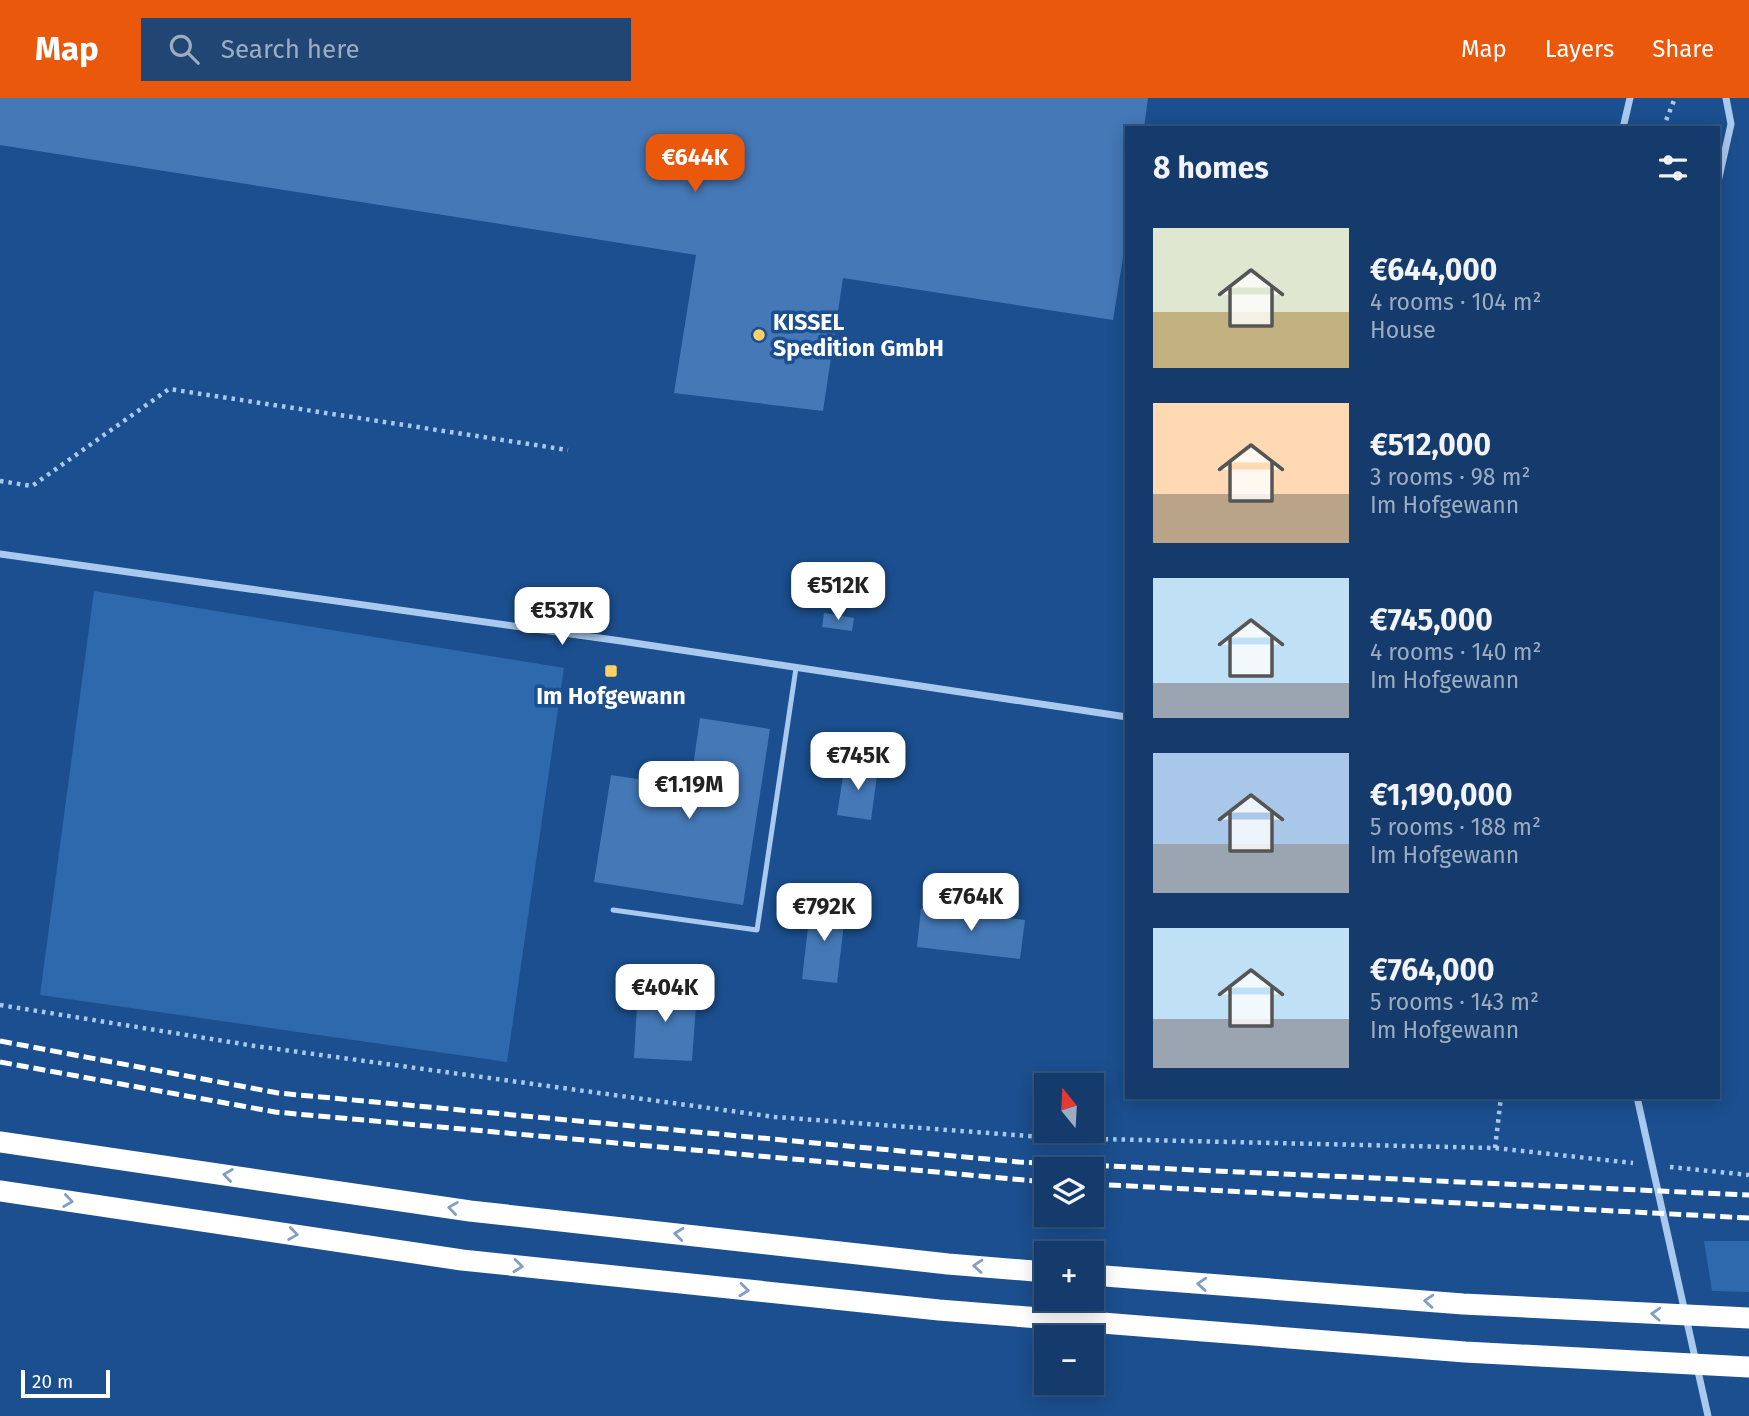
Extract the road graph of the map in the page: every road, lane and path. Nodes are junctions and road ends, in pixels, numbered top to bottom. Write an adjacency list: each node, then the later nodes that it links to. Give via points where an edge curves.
1 (1630, 98): 4 (street)
2 (1675, 98): 5 (path)
3 (1726, 98): 6 (street, via 1731,124)
4 (1623, 126)
5 (1664, 126)
6 (1720, 173)
7 (568, 450): 8 (path, via 169,388 32,486)
8 (0, 481)
9 (0, 554): 10 (street)
10 (796, 668): 11 (street); 12 (lane, via 757,930)
11 (1125, 717)
12 (613, 910)
13 (0, 1005): 17 (path, via 255,1046 775,1117 1055,1138)
14 (1501, 1099): 17 (path)
15 (1637, 1099): 26 (street)
16 (0, 1142): 22 (highway, one-way to 16, via 470,1211)
17 (1494, 1148): 18 (path)
18 (1642, 1164)
19 (1669, 1166): 20 (path)
20 (1749, 1175)
21 (0, 1191): 25 (highway, one-way to 25, via 462,1260 939,1310 1465,1352)
22 (1034, 1271)
23 (1104, 1276): 24 (highway, one-way to 23, via 1463,1304)
24 (1749, 1318)
25 (1749, 1367)
26 (1708, 1416)

